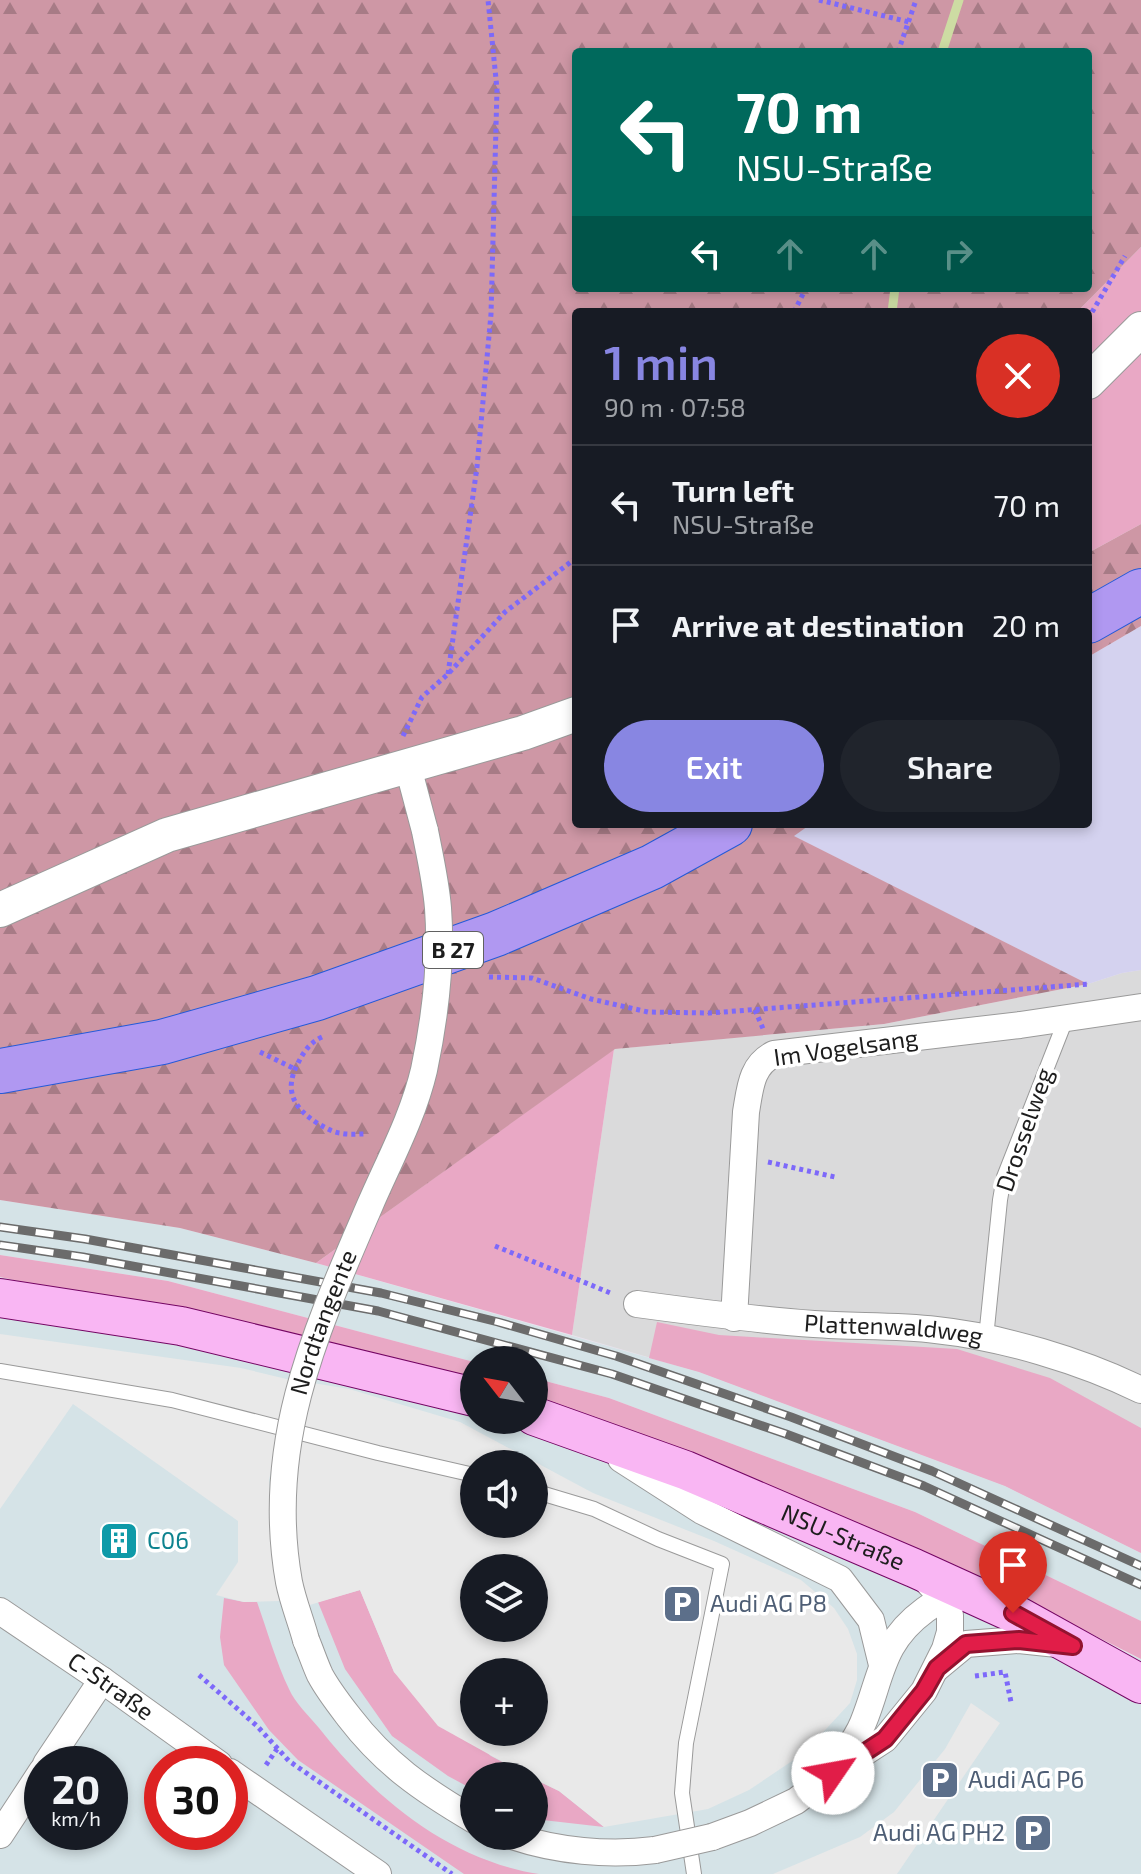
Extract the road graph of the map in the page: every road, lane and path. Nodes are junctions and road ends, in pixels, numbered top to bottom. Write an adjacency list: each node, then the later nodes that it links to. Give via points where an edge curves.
1 (488, 0): 13 (path, via 497,89 491,314 477,467)
2 (819, 0): 4 (path)
3 (916, 0): 4 (path)
4 (909, 22): 5 (path)
5 (899, 48)
6 (1125, 256): 7 (path)
7 (1092, 312)
8 (1141, 329): 9 (street)
9 (1092, 378)
10 (572, 561): 13 (path, via 505,612)
11 (1141, 591): 12 (highway)
12 (1092, 619)
13 (448, 674): 15 (path, via 422,697)
14 (572, 715): 15 (street, via 523,733)
15 (404, 754): 17 (street, via 167,835); 58 (street, Nordtangente, bridge, via 438,907 439,971 423,1072 308,1358 287,1440 283,1529 289,1584 306,1640 341,1708 394,1767)
16 (723, 828): 25 (highway, B 27, via 652,867 496,934 317,998 162,1042)
17 (0, 910)
18 (486, 977): 19 (path, via 532,978 648,1012 710,1013)
19 (1099, 983)
20 (1141, 1007): 21 (street, Im Vogelsang)
21 (1066, 1019): 27 (street, Im Vogelsang, via 774,1054 764,1059 752,1081); 33 (lane, Drosselweg, via 1004,1177)
22 (325, 1036): 24 (path, via 302,1054)
23 (251, 1047): 24 (path)
24 (295, 1069): 26 (path, via 292,1097 302,1113 337,1133)
25 (0, 1071)
26 (365, 1134)
27 (743, 1157): 28 (path); 32 (street, Im Vogelsang)
28 (835, 1177)
29 (495, 1246): 31 (path)
30 (0, 1298): 36 (main road, via 181,1326)
31 (637, 1304): 32 (street, Plattenwaldweg)
32 (734, 1318): 33 (street, Plattenwaldweg)
33 (986, 1338): 35 (street, Plattenwaldweg, via 1073,1362)
34 (0, 1371): 39 (lane, via 172,1400)
35 (1141, 1390)
36 (460, 1394)
37 (548, 1421): 38 (main road, NSU-Straße)
38 (581, 1433): 41 (main road, NSU-Straße, via 685,1470); 46 (street, via 702,1511 840,1579 871,1620)
39 (460, 1472)
40 (548, 1495): 63 (lane, via 594,1509 722,1564 686,1743 682,1793)
41 (914, 1568): 42 (main road, NSU-Straße); 43 (street)
42 (980, 1597): 43 (street); 45 (main road, NSU-Straße)
43 (943, 1598): 46 (street, via 911,1620); 47 (street, via 950,1632)
44 (0, 1611): 50 (street, C-Straße)
45 (1073, 1646): 47 (street, via 1019,1640 966,1644); 51 (main road, NSU-Straße)
46 (882, 1665): 55 (street, via 863,1725)
47 (937, 1668): 55 (street, via 885,1739)
48 (199, 1675): 62 (path, via 289,1761)
49 (975, 1676): 52 (path, via 1005,1672)
50 (102, 1680): 53 (street); 54 (street, C-Straße)
51 (1141, 1684)
52 (1011, 1702)
53 (58, 1746)
54 (194, 1746)
55 (833, 1773): 60 (street, bridge, via 796,1801 712,1837 655,1850 600,1852)
56 (248, 1784): 61 (street)
57 (24, 1798): 59 (street)
58 (460, 1812)
59 (0, 1835)
60 (548, 1845)
61 (378, 1874)
62 (452, 1874)
63 (694, 1874)

